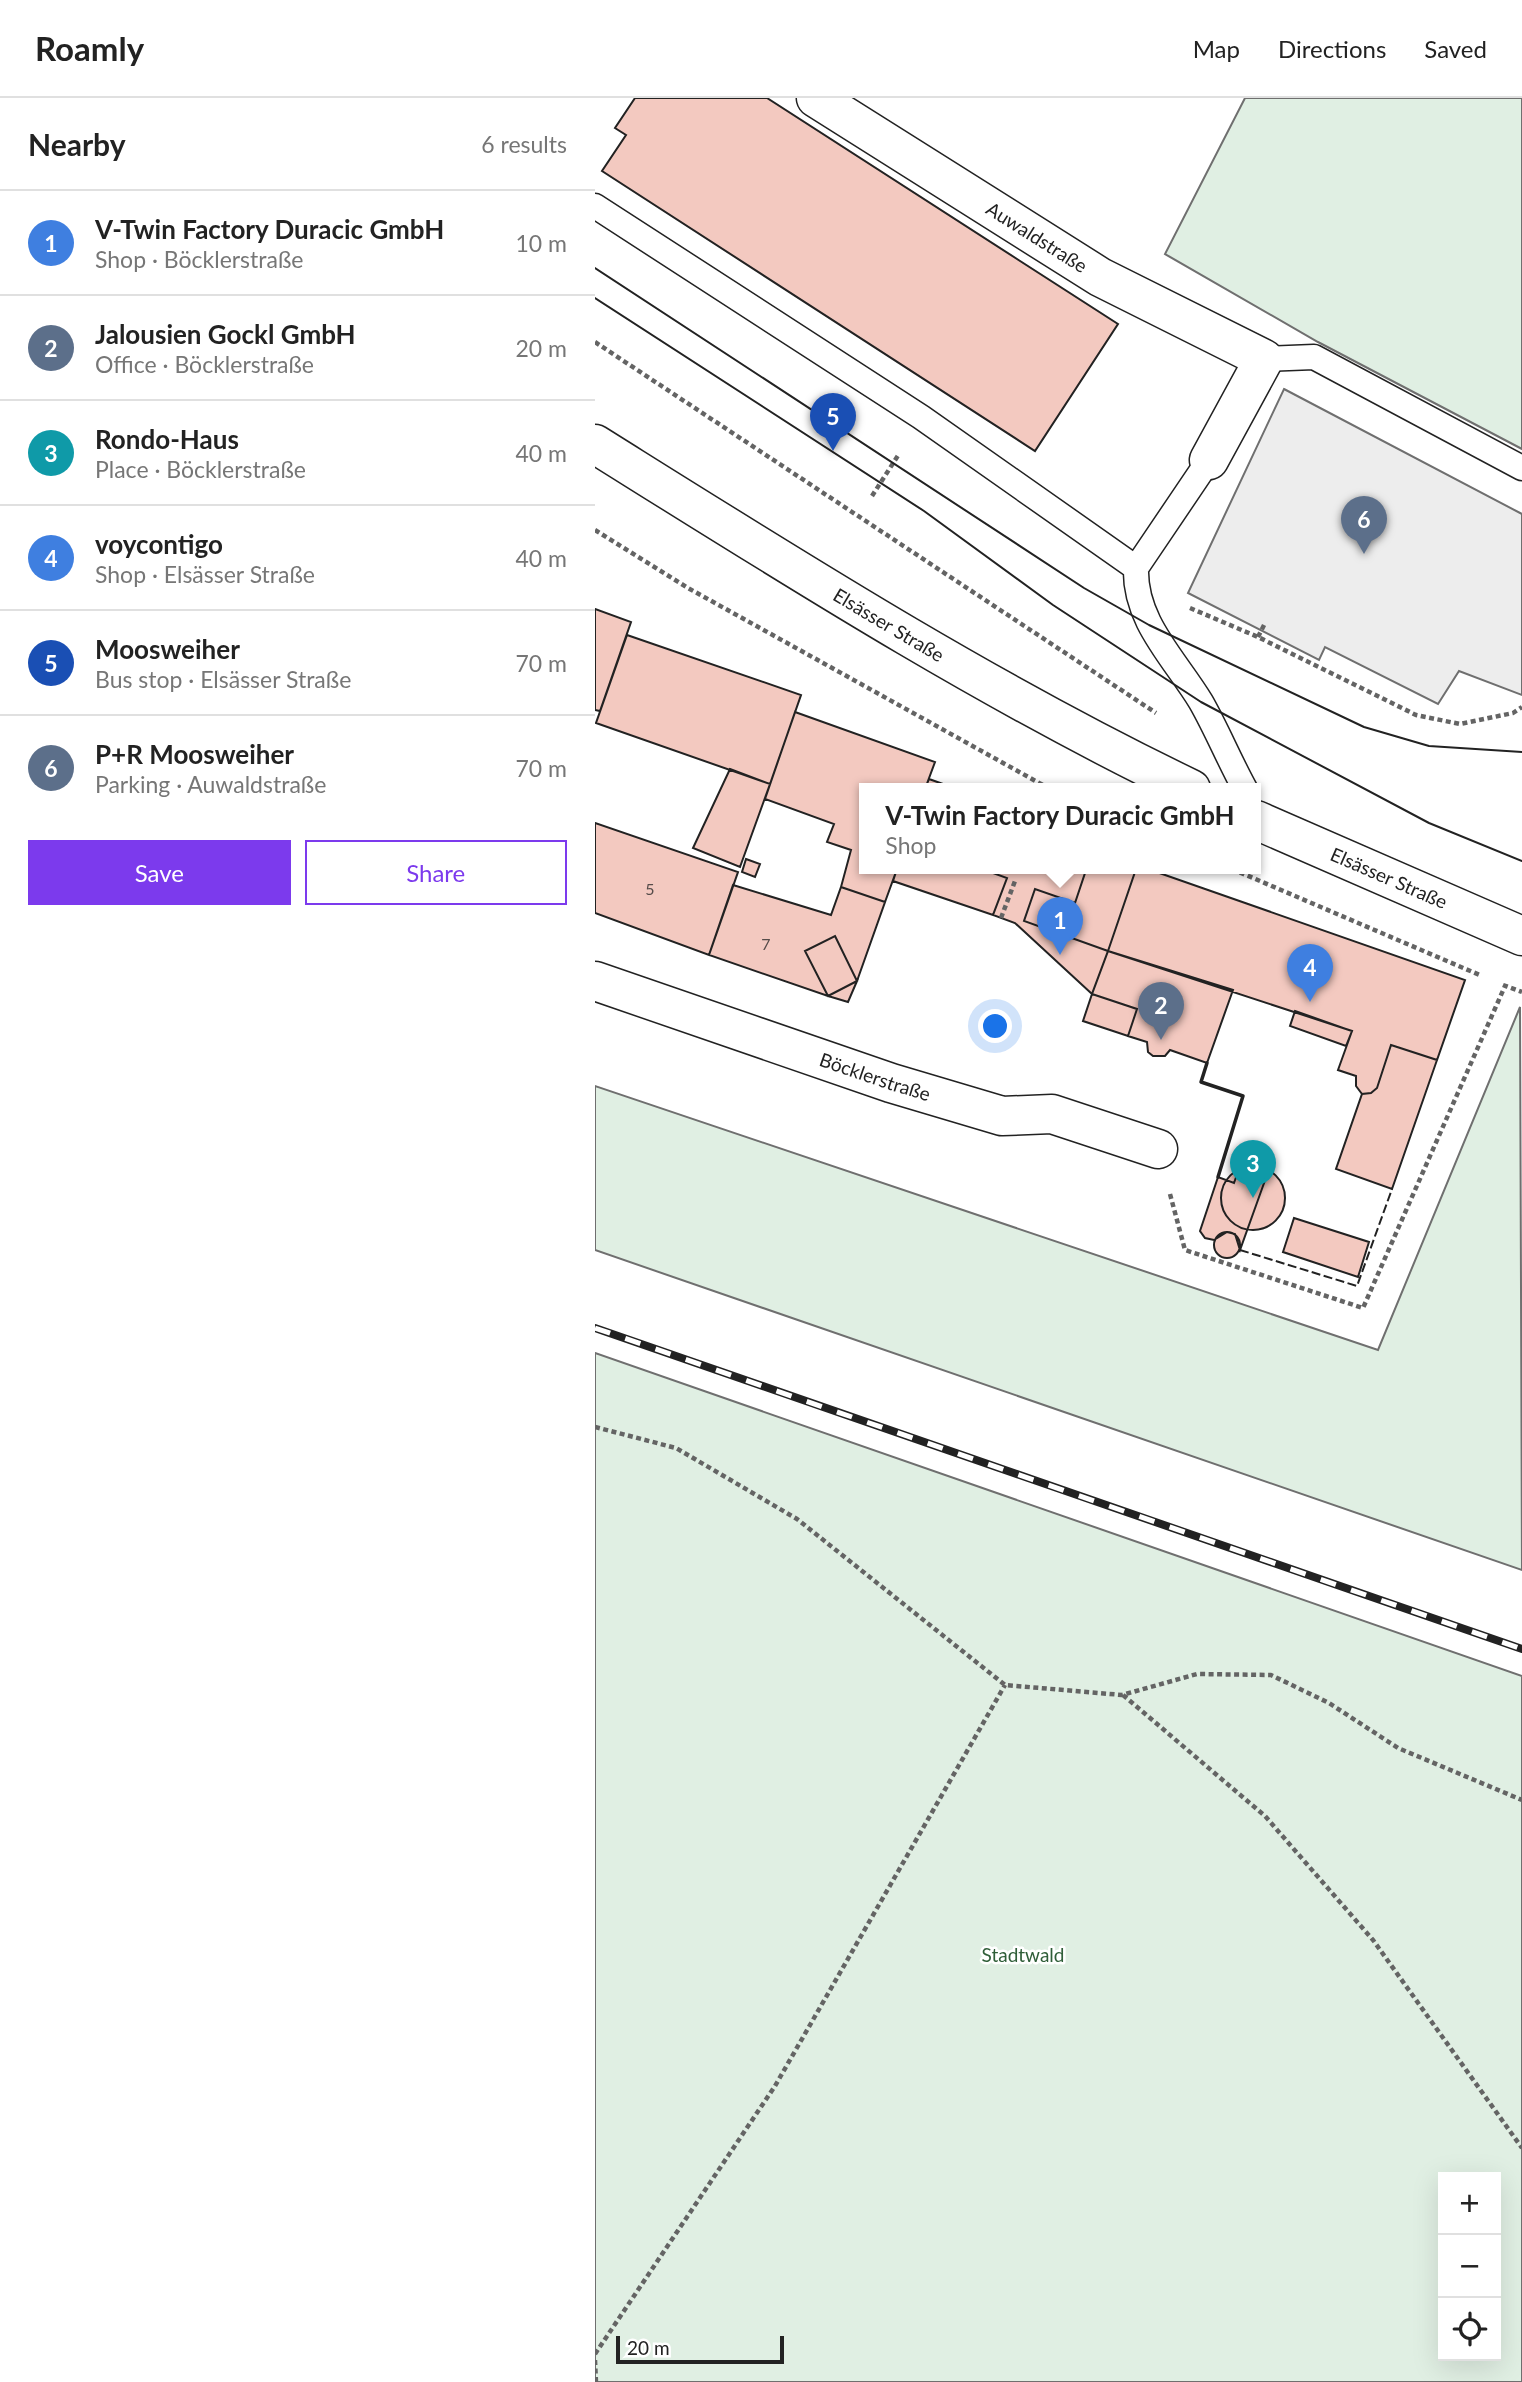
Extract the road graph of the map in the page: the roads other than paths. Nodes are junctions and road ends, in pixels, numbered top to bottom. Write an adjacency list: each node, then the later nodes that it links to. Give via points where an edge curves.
1 (816, 98): 3 (street, Auwaldstraße, via 1100,277)
2 (595, 206): 7 (lane, via 921,417)
3 (1264, 359): 5 (street); 6 (lane, Auwaldstraße, via 1314,357)
4 (595, 444): 8 (street, Elsässer Straße, via 944,658 1051,719)
5 (1209, 460): 7 (lane)
6 (1522, 468)
7 (1136, 576): 9 (lane, via 1149,625 1201,702)
8 (1179, 783)
9 (1242, 783)
10 (1261, 819): 11 (street, Elsässer Straße)
11 (1522, 936)
12 (595, 981): 13 (street, Böcklerstraße, via 927,1094 1002,1116 1052,1114)
13 (1158, 1149)

